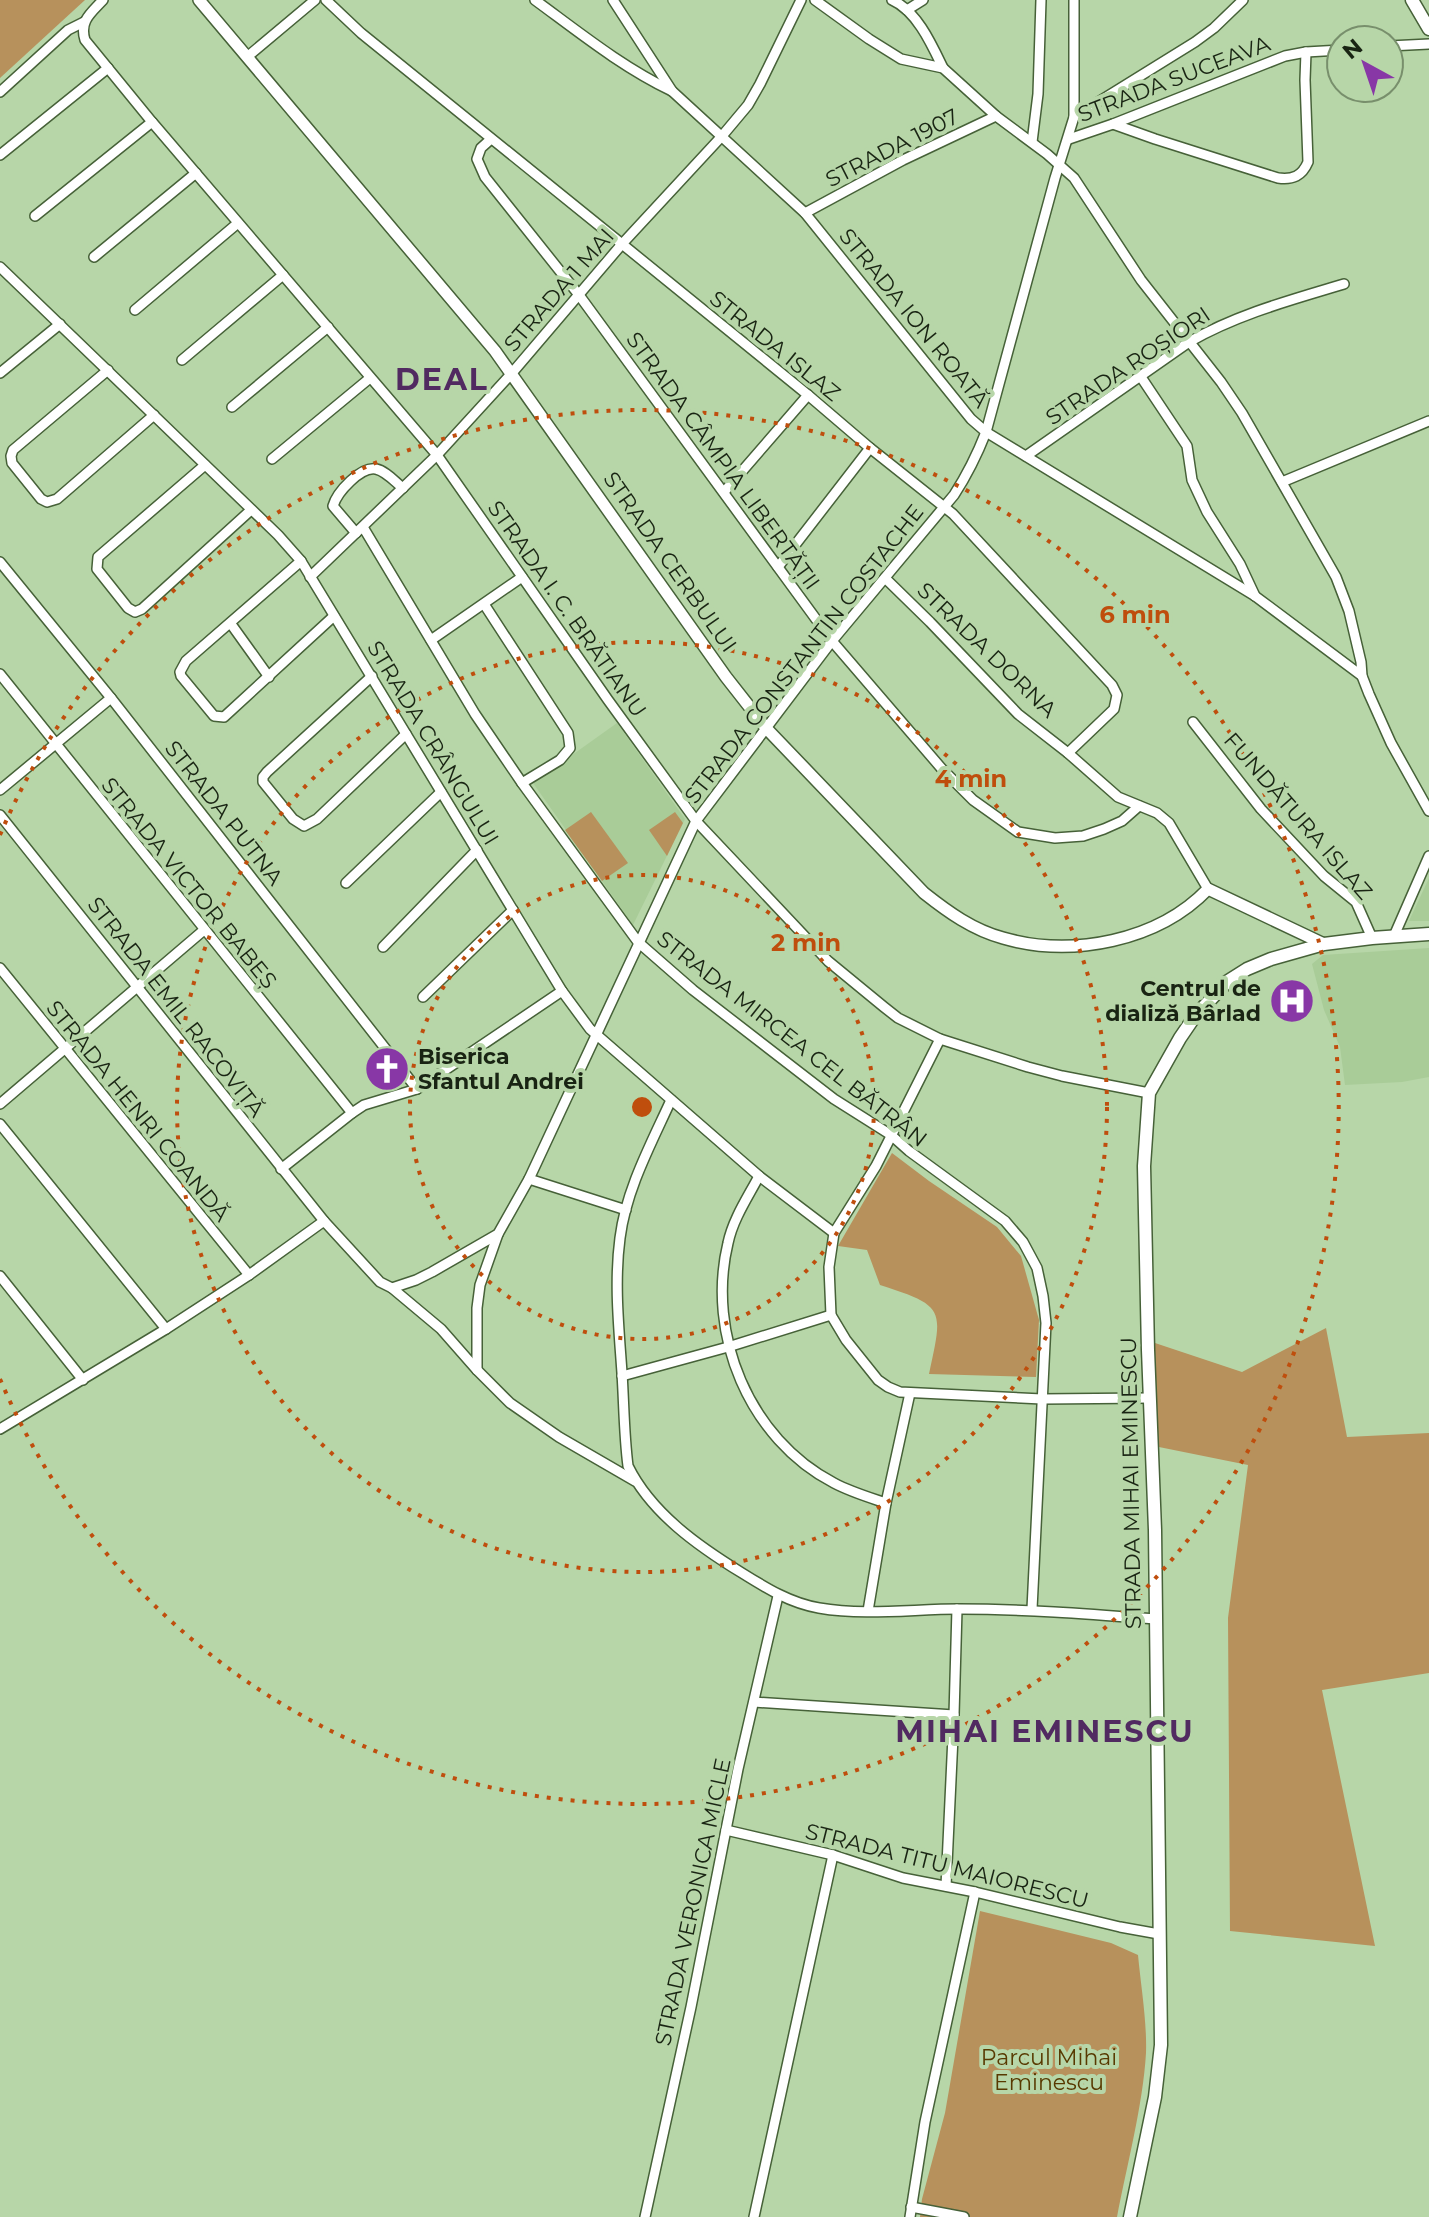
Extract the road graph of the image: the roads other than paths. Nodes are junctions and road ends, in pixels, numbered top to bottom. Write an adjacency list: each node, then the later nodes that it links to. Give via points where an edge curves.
1 (103, 0): 16 (street)
2 (199, 0): 22 (street, STRADA CERBULUI)
3 (315, 0): 22 (street)
4 (326, 0): 32 (street, STRADA ISLAZ)
5 (535, 0): 25 (street, via 616,60)
6 (613, 0): 25 (street, STRADA ION ROATĂ)
7 (801, 0): 31 (street, STRADA 1 MAI, via 748,105)
8 (815, 0): 24 (street, via 901,59)
9 (892, 0): 15 (street)
10 (923, 0): 15 (street)
11 (1041, 0): 34 (street)
12 (1074, 0): 28 (street, STRADA CONSTANTIN COSTACHE)
13 (1243, 0): 28 (street, via 1195,42)
14 (1412, 0): 17 (main road)
15 (907, 10): 24 (street)
16 (84, 22): 23 (street, STRADA I. C. BRĂTIANU, via 85,40); 26 (street, via 68,30)
17 (1429, 29)
18 (1429, 44): 19 (street)
19 (1405, 45)
20 (1325, 51): 21 (street, STRADA SUCEAVA)
21 (1306, 52): 30 (street, STRADA SUCEAVA); 30 (street, via 1308,162 1288,180)
22 (247, 57): 56 (street, STRADA CERBULUI)
23 (108, 68): 29 (street, STRADA I. C. BRĂTIANU); 35 (street)
24 (943, 68): 27 (street)
25 (672, 91): 31 (street, STRADA ION ROATĂ)
26 (0, 92)
27 (996, 116): 34 (street); 38 (street, STRADA 1907)
28 (1074, 117): 33 (street, STRADA CONSTANTIN COSTACHE)
29 (152, 122): 37 (street, STRADA I. C. BRĂTIANU); 39 (street)
30 (1113, 124): 33 (street, STRADA SUCEAVA)
31 (722, 136): 38 (street, STRADA ION ROATĂ); 41 (street, STRADA 1 MAI)
32 (491, 139): 41 (street, STRADA ISLAZ); 48 (street, STRADA CÂMPIA LIBERTĂȚII, via 477,159 485,177)
33 (1069, 139): 36 (street, STRADA CONSTANTIN COSTACHE)
34 (1032, 142): 36 (street)
35 (0, 155)
36 (1060, 164): 52 (street); 63 (street, STRADA CONSTANTIN COSTACHE)
37 (196, 173): 40 (street, STRADA I. C. BRĂTIANU); 42 (street)
38 (805, 213): 63 (street, STRADA ION ROATĂ)
39 (35, 216)
40 (238, 223): 44 (street, STRADA I. C. BRĂTIANU); 49 (street)
41 (622, 244): 48 (street, STRADA 1 MAI); 59 (street, STRADA ISLAZ)
42 (94, 257)
43 (0, 267): 45 (street, STRADA CRÂNGULUI)
44 (283, 275): 51 (street, STRADA I. C. BRĂTIANU); 53 (street)
45 (10, 278): 47 (street); 50 (street, STRADA CRÂNGULUI)
46 (1344, 284): 52 (street, STRADA ROȘIORI, via 1230,321)
47 (0, 286)
48 (579, 295): 56 (street, STRADA 1 MAI); 71 (street, STRADA CÂMPIA LIBERTĂȚII)
49 (135, 310)
50 (60, 324): 54 (street, STRADA CRÂNGULUI); 55 (street)
51 (328, 327): 58 (street, STRADA I. C. BRĂTIANU); 60 (street)
52 (1189, 342): 57 (street, STRADA ROȘIORI); 69 (street, via 1242,413)
53 (182, 360)
54 (108, 370): 61 (street, STRADA CRÂNGULUI); 61 (street, via 13,450 12,463 41,499 57,499)
55 (0, 373)
56 (512, 373): 65 (street, STRADA 1 MAI); 93 (street, STRADA CERBULUI)
57 (1141, 377): 66 (street, STRADA ROȘIORI); 81 (street, via 1187,446 1192,480)
58 (370, 378): 65 (street, STRADA I. C. BRĂTIANU); 67 (street)
59 (808, 395): 64 (street, STRADA ISLAZ); 71 (street)
60 (232, 407)
61 (154, 415): 68 (street, STRADA CRÂNGULUI)
62 (1429, 421): 69 (street)
63 (986, 432): 66 (street, STRADA ION ROATĂ); 72 (street, STRADA CONSTANTIN COSTACHE, via 966,477)
64 (870, 448): 72 (street, STRADA ISLAZ); 77 (street)
65 (437, 455): 70 (street, STRADA 1 MAI); 79 (street, STRADA I. C. BRĂTIANU)
66 (1026, 456): 81 (street, STRADA ION ROATĂ)
67 (272, 459)
68 (205, 465): 73 (street, STRADA CRÂNGULUI); 73 (street, via 98,557 97,569 128,608 142,609)
69 (1282, 482): 89 (street, via 1345,598)
70 (403, 488): 74 (street, STRADA 1 MAI); 74 (street, STRADA MIRCEA CEL BĂTRÂN, via 373,468 341,491 333,506)
71 (724, 492): 77 (street, STRADA CÂMPIA LIBERTĂȚII)
72 (943, 506): 80 (street, STRADA CONSTANTIN COSTACHE); 96 (street, STRADA ISLAZ, via 1112,685 1117,695 1114,709)
73 (251, 510): 75 (street, STRADA CRÂNGULUI)
74 (359, 530): 78 (street, STRADA 1 MAI); 85 (street, STRADA MIRCEA CEL BĂTRÂN)
75 (301, 561): 78 (street, STRADA CRÂNGULUI); 84 (street)
76 (0, 562): 91 (street, STRADA PUTNA)
77 (778, 567): 86 (street, STRADA CÂMPIA LIBERTĂȚII)
78 (310, 577): 83 (street, STRADA CRÂNGULUI)
79 (522, 577): 82 (street); 103 (street, STRADA I. C. BRĂTIANU)
80 (885, 578): 86 (street, STRADA CONSTANTIN COSTACHE); 96 (street, STRADA DORNA, via 1018,714)
81 (1255, 596): 89 (street, STRADA ION ROATĂ)
82 (484, 604): 85 (street); 97 (street, via 571,742 560,760)
83 (334, 616): 88 (street, STRADA CRÂNGULUI); 90 (street)
84 (231, 624): 90 (street); 90 (street, via 186,661 181,676 219,718)
85 (431, 640): 97 (street, STRADA MIRCEA CEL BĂTRÂN)
86 (832, 641): 93 (street, STRADA CONSTANTIN COSTACHE); 100 (street, STRADA CÂMPIA LIBERTĂȚII, via 942,769 973,800 1018,832 1083,836 1122,821)
87 (0, 674): 95 (street, STRADA VICTOR BABEȘ)
88 (372, 676): 94 (street, STRADA CRÂNGULUI); 94 (street, via 267,772 263,782 304,826)
89 (1362, 676): 101 (street)
90 (269, 677)
91 (111, 698): 95 (street); 123 (street, STRADA PUTNA)
92 (1193, 722): 112 (street, FUNDĂTURA ISLAZ, via 1261,809 1356,902)
93 (766, 728): 103 (street, STRADA CONSTANTIN COSTACHE); 107 (street, STRADA CERBULUI, via 924,893 953,916 1001,938 1043,945 1104,942 1173,918)
94 (406, 734): 99 (street, STRADA CRÂNGULUI)
95 (55, 744): 98 (street); 109 (street, STRADA VICTOR BABEȘ)
96 (1068, 753): 100 (street, STRADA DORNA, via 1118,797)
97 (522, 783): 113 (street, STRADA MIRCEA CEL BĂTRÂN)
98 (0, 790)
99 (441, 792): 104 (street, STRADA CRÂNGULUI); 106 (street)
100 (1139, 806): 107 (street, STRADA DORNA, via 1169,823)
101 (1429, 811)
102 (0, 815): 117 (street, STRADA EMIL RACOVIȚĂ)
103 (696, 821): 113 (street, STRADA CONSTANTIN COSTACHE); 121 (street, STRADA I. C. BRĂTIANU, via 846,977 898,1018)
104 (477, 850): 108 (street, STRADA CRÂNGULUI); 115 (street)
105 (1429, 856): 111 (street)
106 (346, 883)
107 (1208, 889): 114 (street)
108 (513, 910): 118 (street, STRADA CRÂNGULUI); 119 (street)
109 (204, 930): 117 (street); 127 (street, STRADA VICTOR BABEȘ)
110 (1429, 934): 111 (main road, STRADA MIHAI EMINESCU)
111 (1394, 936): 112 (main road, STRADA MIHAI EMINESCU)
112 (1372, 938): 114 (main road, STRADA MIHAI EMINESCU)
113 (638, 942): 120 (street, STRADA CONSTANTIN COSTACHE); 129 (street, STRADA MIRCEA CEL BĂTRÂN, via 834,1099)
114 (1324, 944): 124 (main road, STRADA MIHAI EMINESCU, via 1271,959 1228,981 1195,1016)
115 (383, 947)
116 (0, 968): 122 (street, STRADA HENRI COANDĂ)
117 (136, 987): 122 (street); 130 (street, STRADA EMIL RACOVIȚĂ)
118 (562, 991): 120 (street, STRADA CRÂNGULUI); 123 (street)
119 (423, 997)
120 (595, 1033): 125 (street, STRADA CRÂNGULUI); 132 (street, STRADA CONSTANTIN COSTACHE)
121 (940, 1039): 124 (street, STRADA I. C. BRĂTIANU, via 1062,1076); 129 (street)
122 (64, 1048): 126 (street); 137 (street, STRADA HENRI COANDĂ)
123 (417, 1089): 127 (street)
124 (1149, 1093): 147 (main road, STRADA MIHAI EMINESCU, via 1144,1166)
125 (671, 1100): 131 (street, STRADA CRÂNGULUI); 133 (street)
126 (0, 1104)
127 (352, 1113): 130 (street)
128 (0, 1124): 141 (street)
129 (891, 1135): 135 (street); 148 (street, STRADA MIRCEA CEL BĂTRÂN, via 1005,1221 1023,1242 1037,1268 1043,1296)
130 (281, 1169): 134 (street, STRADA EMIL RACOVIȚĂ)
131 (759, 1176): 135 (street, STRADA CRÂNGULUI); 142 (street, via 728,1240 722,1291)
132 (529, 1179): 133 (street); 136 (street, STRADA CONSTANTIN COSTACHE)
133 (626, 1210): 144 (street, via 617,1279)
134 (324, 1221): 137 (street); 139 (street, via 380,1282)
135 (834, 1233): 140 (street)
136 (498, 1234): 139 (street); 143 (street, STRADA CONSTANTIN COSTACHE, via 480,1285)
137 (249, 1275): 141 (street)
138 (0, 1276): 145 (street)
139 (392, 1288): 143 (street, via 441,1329)
140 (831, 1315): 142 (street); 146 (street, via 878,1380)
141 (166, 1329): 145 (street)
142 (728, 1347): 144 (street); 151 (street, via 752,1402 789,1449 833,1482)
143 (477, 1370): 150 (street, via 522,1412)
144 (622, 1376): 150 (street, via 628,1466)
145 (83, 1380): 149 (street)
146 (910, 1393): 148 (street); 151 (street)
147 (1150, 1398): 148 (street); 156 (main road, STRADA MIHAI EMINESCU)
148 (1042, 1399): 154 (street, STRADA MIRCEA CEL BĂTRÂN)
149 (1, 1426)
150 (635, 1481): 152 (street, via 699,1546)
151 (886, 1503): 155 (street)
152 (778, 1596): 155 (street, via 820,1608); 157 (street, STRADA VERONICA MICLE)
153 (957, 1609): 154 (street); 155 (street); 158 (street)
154 (1032, 1609): 156 (street)
155 (868, 1611)
156 (1155, 1619): 163 (main road, STRADA MIHAI EMINESCU)
157 (754, 1702): 158 (street); 159 (street, STRADA VERONICA MICLE)
158 (954, 1715): 161 (street)
159 (726, 1830): 160 (street, STRADA TITU MAIORESCU); 165 (street, STRADA VERONICA MICLE)
160 (833, 1855): 161 (street, STRADA TITU MAIORESCU); 166 (street)
161 (946, 1886): 162 (street, STRADA TITU MAIORESCU)
162 (975, 1892): 163 (street, STRADA TITU MAIORESCU); 164 (street)
163 (1159, 1934): 168 (main road, STRADA MIHAI EMINESCU, via 1161,2045)
164 (911, 2212): 167 (street)
165 (645, 2217)
166 (754, 2217)
167 (964, 2217)
168 (1130, 2217)

